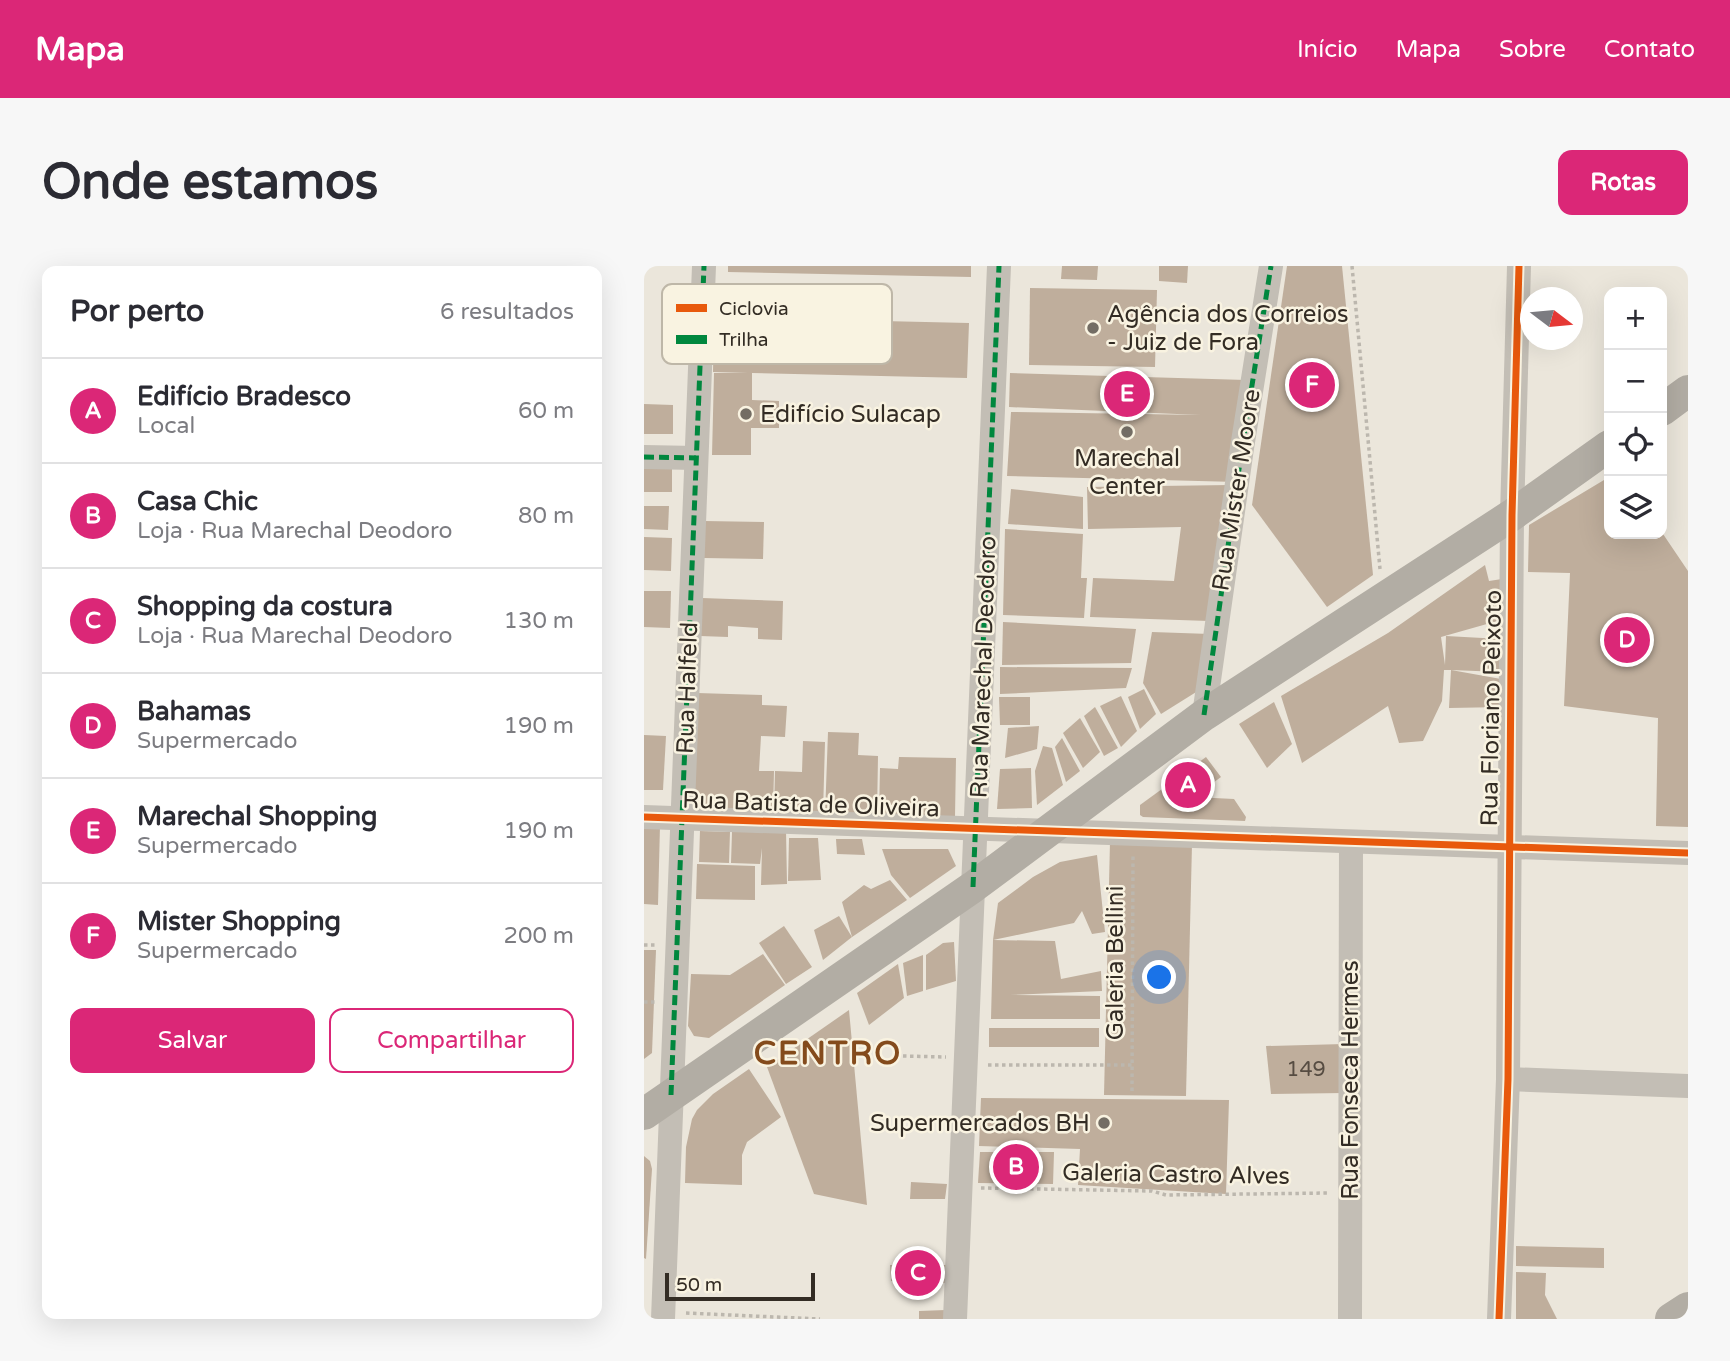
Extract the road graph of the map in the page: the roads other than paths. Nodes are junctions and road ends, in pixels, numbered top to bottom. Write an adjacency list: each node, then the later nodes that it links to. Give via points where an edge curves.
1 (704, 266): 5 (street, Rua Halfeld)
2 (999, 266): 16 (street, Rua Marechal Deodoro)
3 (1271, 266): 13 (street, Rua Mister Moore)
4 (1519, 266): 12 (street, Rua Floriano Peixoto)
5 (703, 284)
6 (700, 364): 11 (street, Rua Halfeld)
7 (1688, 391): 8 (main road)
8 (1667, 406)
9 (1604, 450): 12 (main road)
10 (644, 457): 11 (street)
11 (696, 458): 15 (street, Rua Halfeld)
12 (1512, 515): 13 (main road); 19 (street, Rua Floriano Peixoto)
13 (1204, 715): 17 (main road)
14 (644, 817): 15 (street, Rua Batista de Oliveira)
15 (682, 818): 16 (street, Rua Batista de Oliveira); 24 (street, Rua Halfeld)
16 (977, 829): 17 (street, Rua Batista de Oliveira); 21 (street, Rua Marechal Deodoro)
17 (1046, 831): 18 (street); 21 (main road)
18 (1351, 842): 19 (street); 29 (street, Rua Fonseca Hermes)
19 (1508, 847): 20 (street); 22 (street, Rua Floriano Peixoto)
20 (1688, 853)
21 (973, 887): 24 (main road); 28 (street, Rua Marechal Deodoro)
22 (1508, 1079): 23 (street); 30 (street, Rua Floriano Peixoto)
23 (1688, 1086)
24 (671, 1095): 25 (main road); 27 (street, Rua Halfeld)
25 (644, 1114)
26 (1688, 1308): 31 (main road)
27 (663, 1316)
28 (955, 1319)
29 (1350, 1319)
30 (1499, 1319)
31 (1671, 1319)

